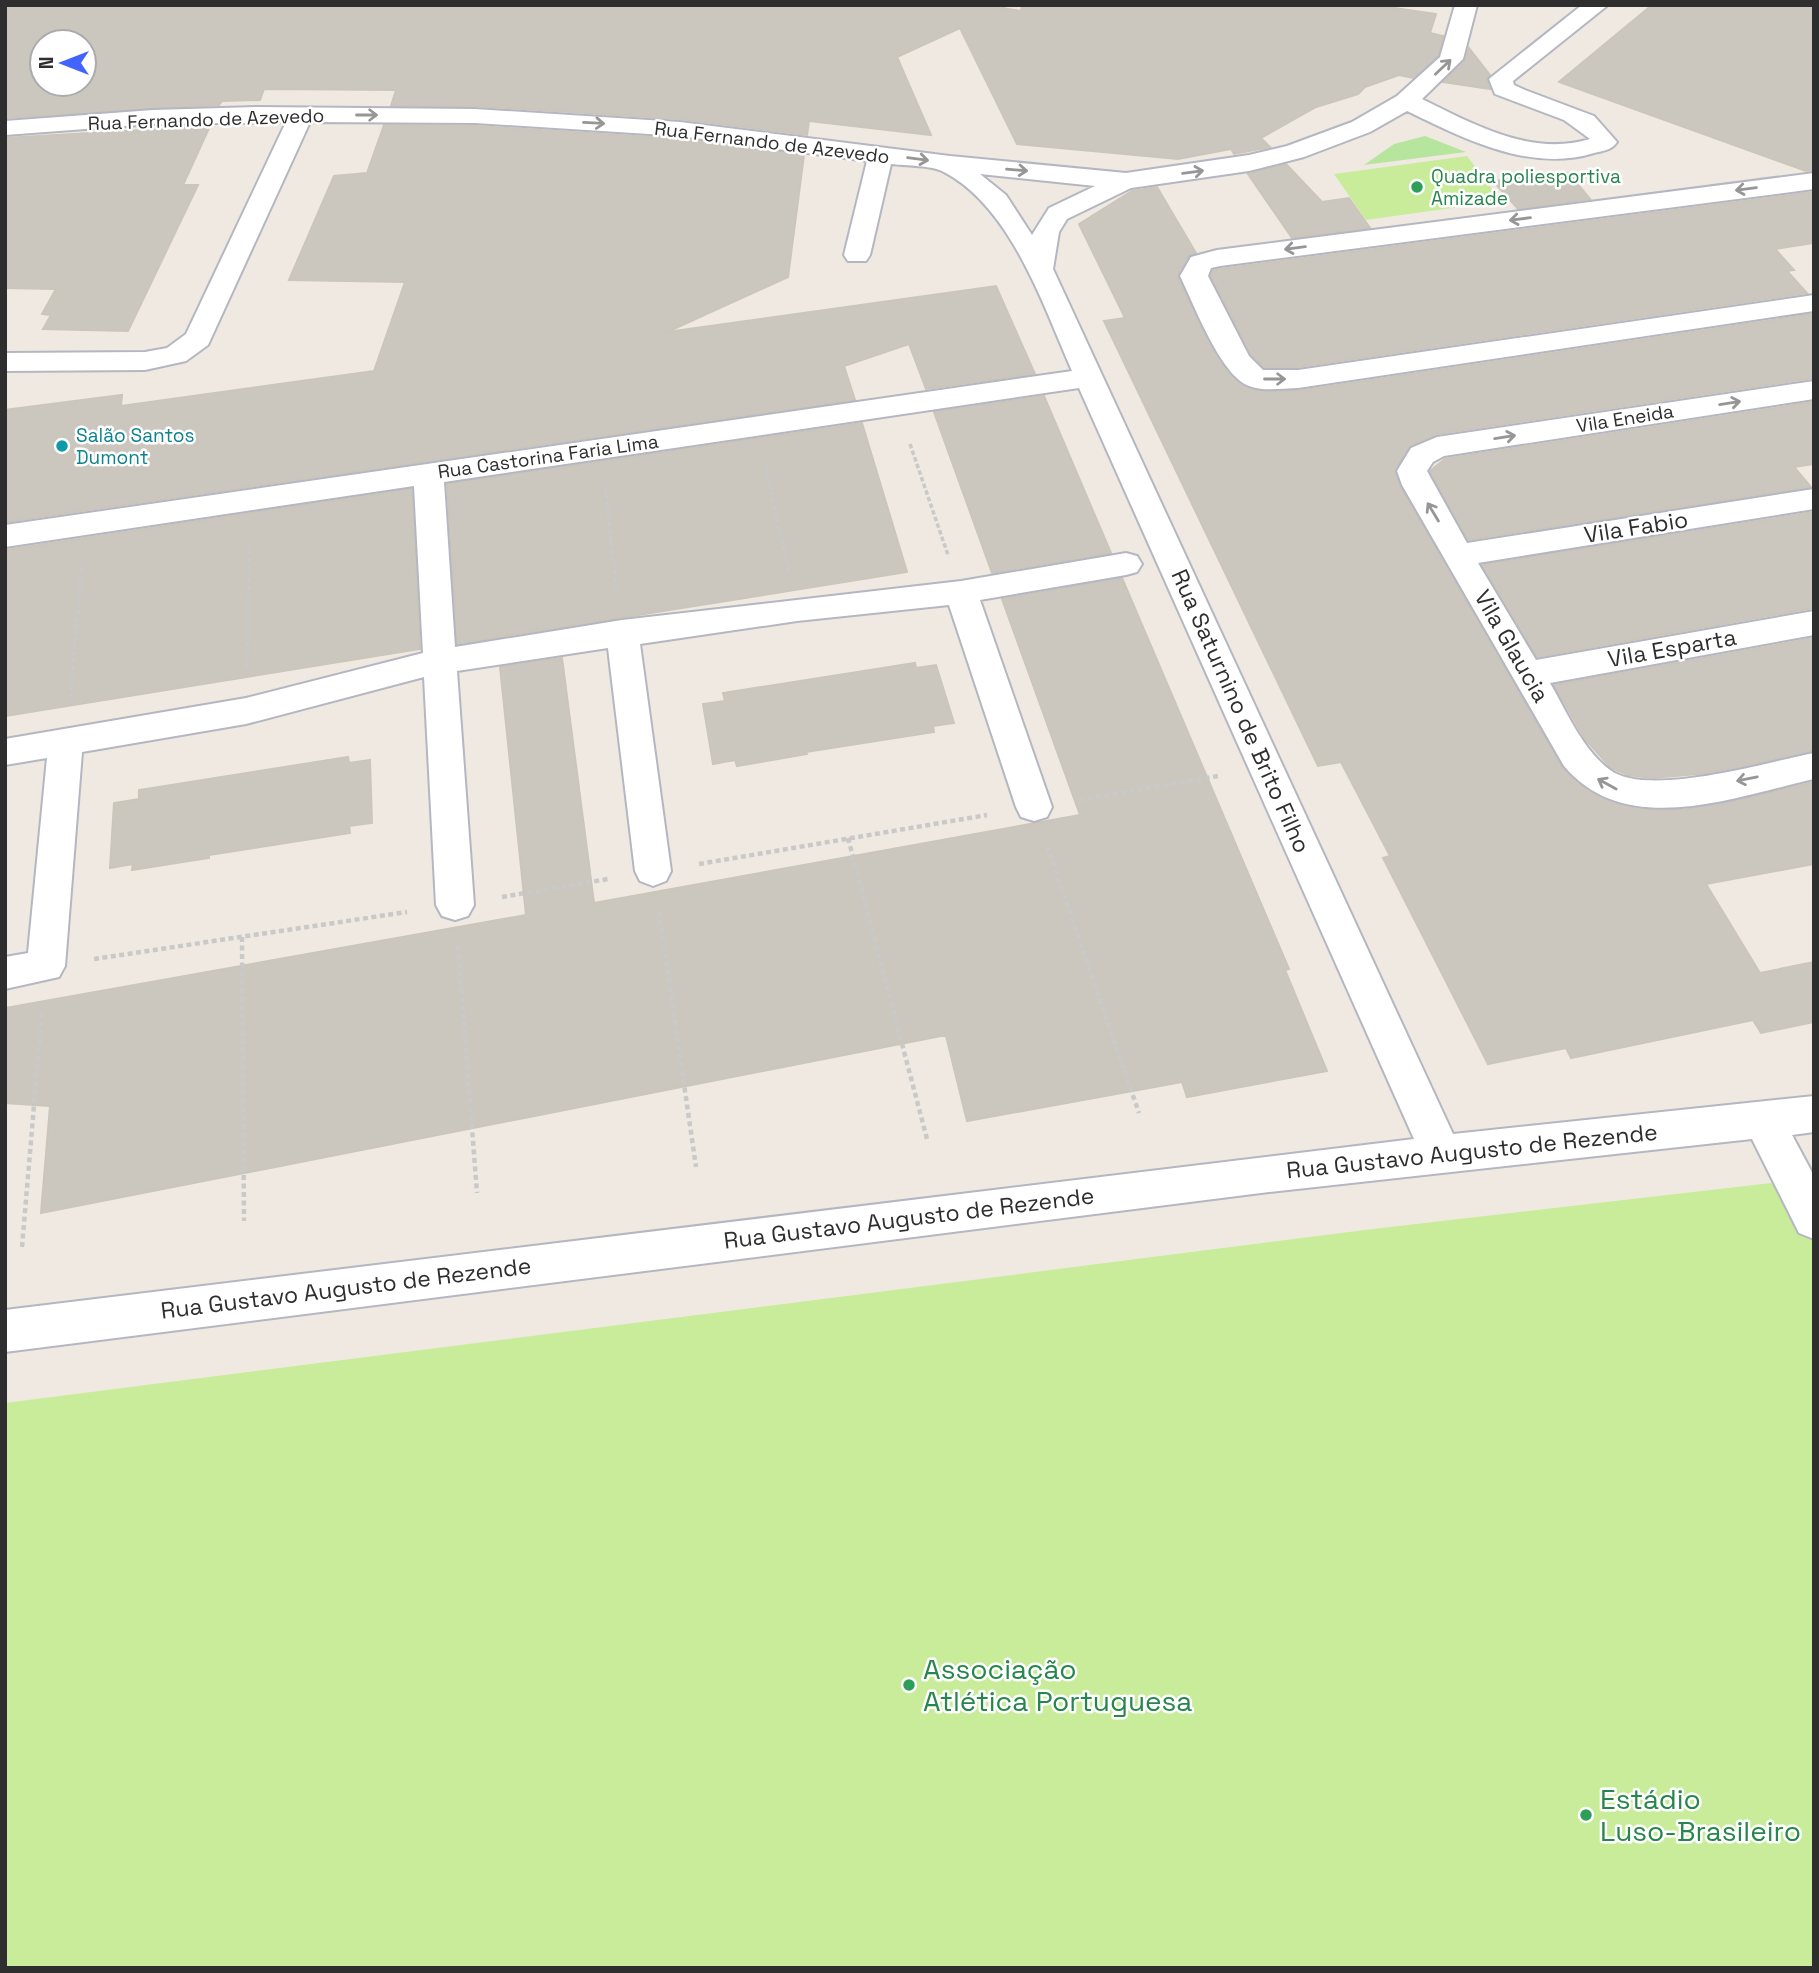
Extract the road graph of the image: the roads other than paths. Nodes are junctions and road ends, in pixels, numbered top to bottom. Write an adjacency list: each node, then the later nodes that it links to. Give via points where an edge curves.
1 (1465, 5): 3 (street, Rua Fernando de Azevedo, one-way to 1, via 1451,59)
2 (1597, 5): 3 (street, via 1501,79 1503,89 1517,96 1597,127 1605,142 1582,152 1534,152)
3 (1406, 101): 8 (street, Rua Fernando de Azevedo, one-way to 3, via 1295,152 1361,127)
4 (301, 115): 5 (street, Rua Fernando de Azevedo, via 153,117); 6 (street, Rua Fernando de Azevedo, one-way to 6, via 475,116 680,129); 13 (street, via 198,339 176,355 145,361)
5 (5, 128)
6 (881, 155): 7 (street, Rua Fernando de Azevedo, one-way to 7); 10 (street)
7 (950, 163): 8 (street, Rua Fernando de Azevedo, one-way to 8); 11 (street, Rua Saturnino de Brito Filho, via 997,200)
8 (1126, 181): 11 (street, via 1058,214 1046,232)
9 (1814, 181): 12 (street, one-way to 12, via 1217,258 1200,263 1194,276 1237,361 1256,379 1298,379)
10 (857, 255)
11 (1040, 269): 14 (street, Rua Saturnino de Brito Filho)
12 (1814, 303)
13 (5, 362)
14 (1090, 377): 17 (street, Rua Castorina Faria Lima); 36 (street, Rua Saturnino de Brito Filho)
15 (1814, 390): 16 (street, Vila Eneida, one-way to 15)
16 (1437, 447): 20 (street, Vila Glaucia, one-way to 16, via 1412,471 1422,455)
17 (428, 472): 19 (street, Rua Castorina Faria Lima); 25 (street)
18 (1814, 499): 20 (street, Vila Fabio)
19 (5, 536)
20 (1459, 555): 26 (street, Vila Glaucia)
21 (1126, 564): 22 (street)
22 (961, 592): 24 (street); 30 (street)
23 (1814, 623): 26 (street, Vila Esparta)
24 (622, 632): 25 (street); 31 (street)
25 (440, 661): 27 (street, via 246,711); 32 (street)
26 (1529, 674): 29 (street, Vila Glaucia, one-way to 26, via 1672,793 1633,794 1614,789 1591,775 1576,757)
27 (66, 741): 28 (street); 33 (street, via 46,967)
28 (5, 752)
29 (1814, 766)
30 (1034, 807)
31 (653, 872)
32 (455, 905)
33 (5, 973)
34 (1814, 1114): 35 (street, Rua Gustavo Augusto de Rezende)
35 (1764, 1121): 36 (street, Rua Gustavo Augusto de Rezende); 37 (street)
36 (1441, 1152): 38 (street, Rua Gustavo Augusto de Rezende)
37 (1814, 1219)
38 (5, 1331)

